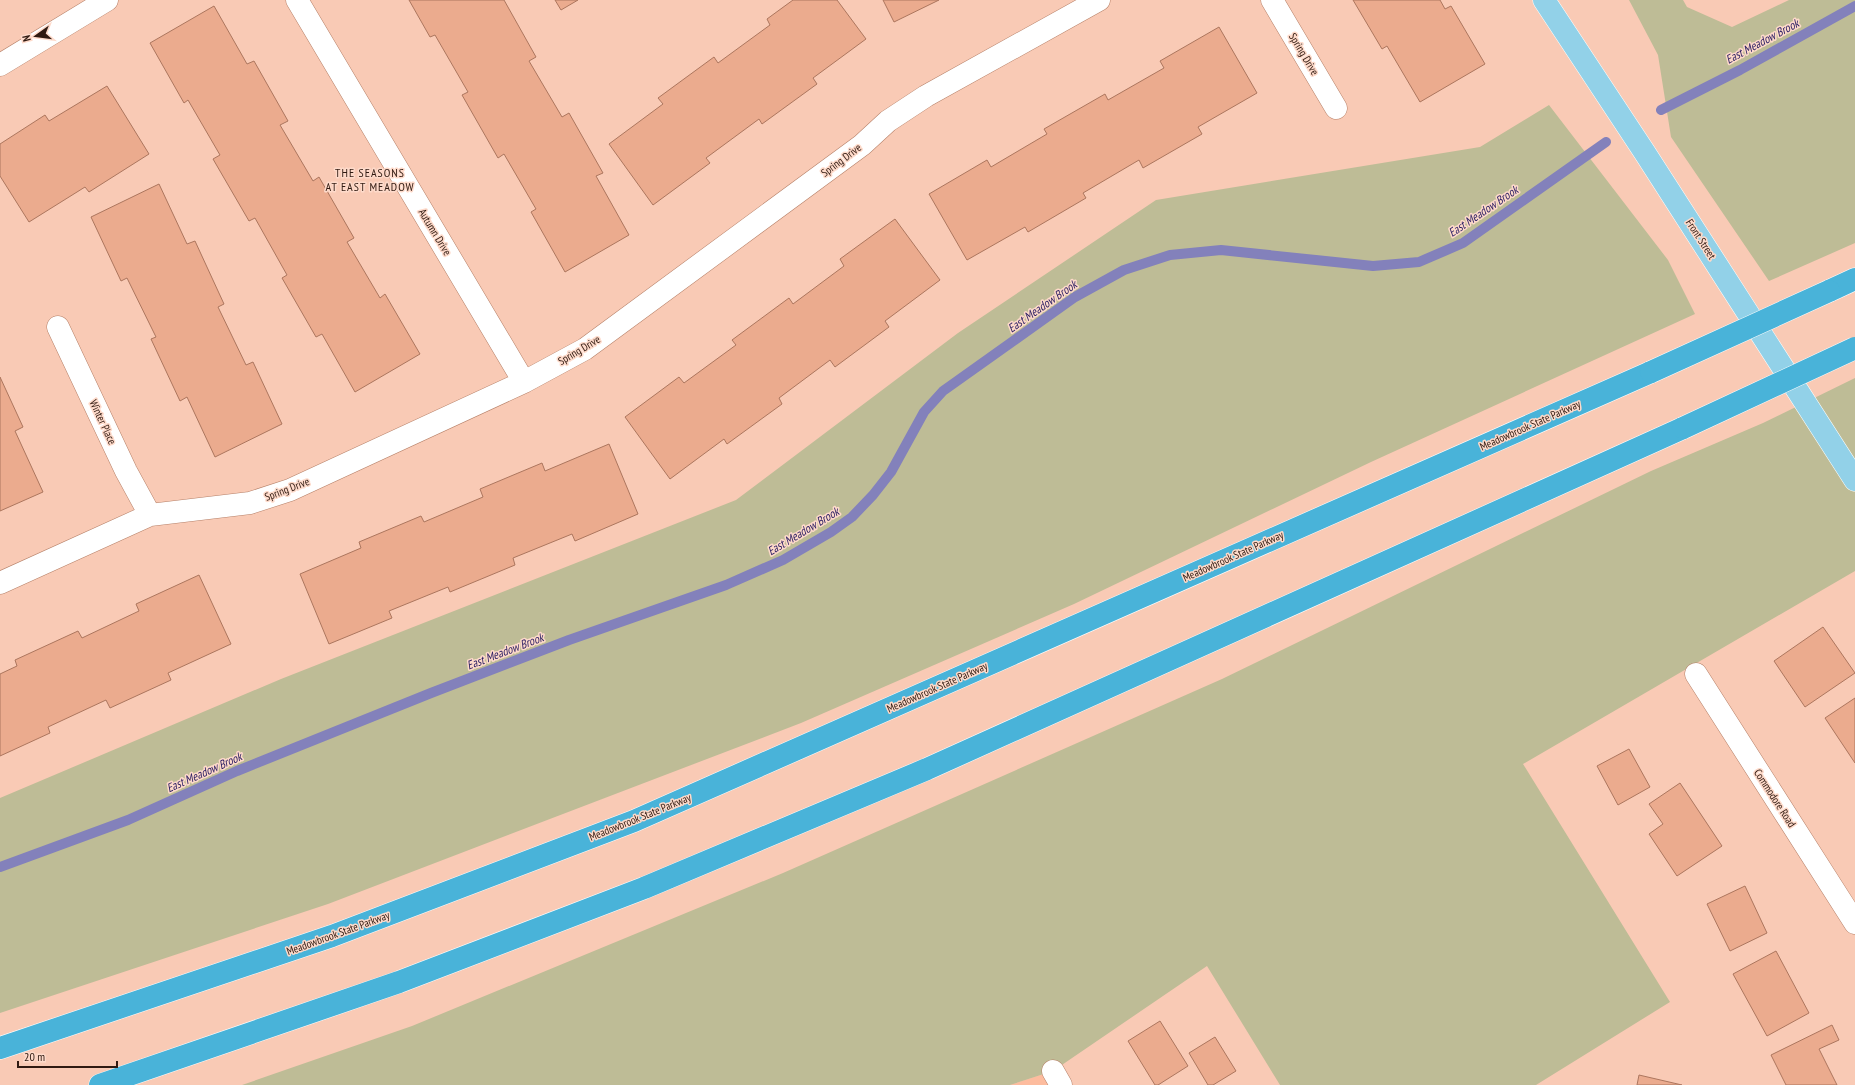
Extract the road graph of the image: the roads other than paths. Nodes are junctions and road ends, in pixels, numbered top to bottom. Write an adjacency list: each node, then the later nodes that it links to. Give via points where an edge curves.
1 (107, 0): 6 (street)
2 (297, 0): 11 (street, Autumn Drive)
3 (1099, 0): 11 (street, Spring Drive, via 926,96 888,121 862,145 585,349)
4 (1272, 0): 7 (street, Spring Drive)
5 (1544, 0): 12 (main road, Front Street)
6 (0, 65)
7 (1336, 108)
8 (1855, 279): 17 (highway, Meadowbrook State Parkway, bridge, via 1651,372 634,821 332,936)
9 (58, 327): 13 (street, Winter Place, via 126,471)
10 (1855, 348): 18 (highway, bridge, via 927,769 644,888 399,982)
11 (524, 382): 13 (street, Spring Drive, via 290,490 250,502)
12 (1855, 480)
13 (150, 515): 14 (street, Spring Drive)
14 (0, 583)
15 (1696, 674): 16 (street, Commodore Road)
16 (1855, 923)
17 (0, 1048)
18 (100, 1085)

